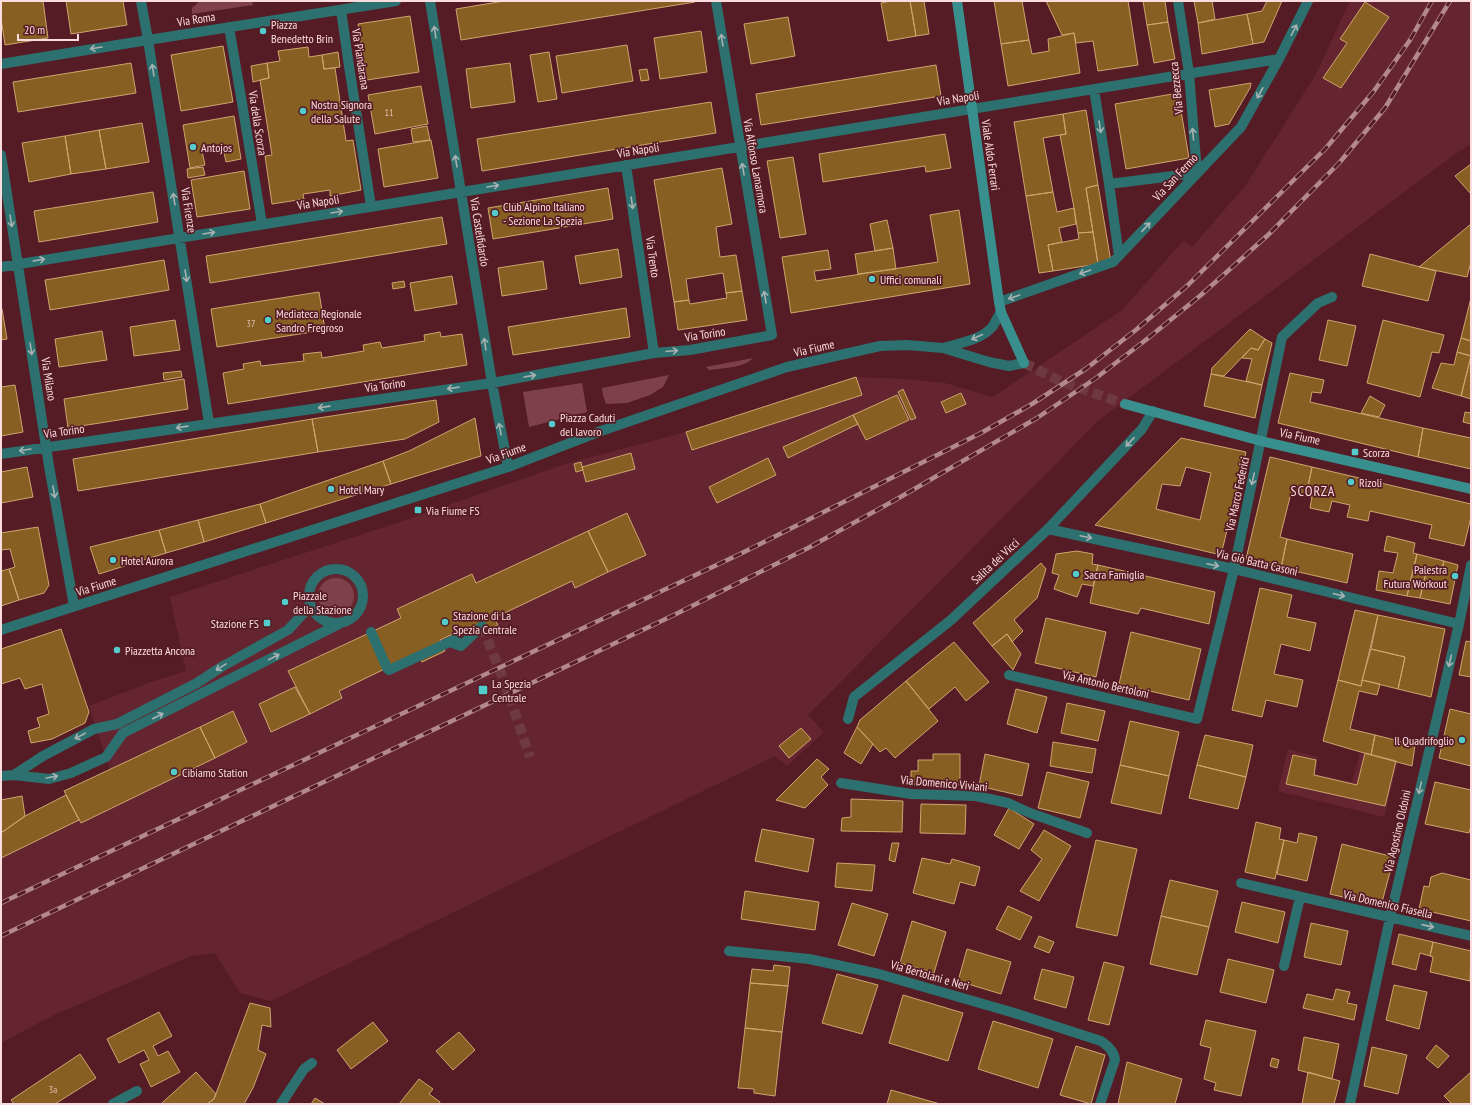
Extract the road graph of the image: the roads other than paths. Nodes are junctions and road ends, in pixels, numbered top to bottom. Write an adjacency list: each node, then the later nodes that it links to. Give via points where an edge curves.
1 (141, 1): 10 (street, Via Firenze)
2 (396, 1): 8 (street, Via Roma)
3 (430, 1): 21 (street, Via Castelfidardo, one-way to 3)
4 (716, 1): 16 (street, Via Alfonso Lamarmora, one-way to 4)
5 (956, 1): 15 (main road, Viale Aldo Ferrari)
6 (1178, 1): 13 (street, Via Bezzecca)
7 (1308, 1): 11 (street, Via San Fermo, one-way to 7)
8 (341, 10): 9 (street, Via Roma); 22 (street, Via Piandarana)
9 (229, 27): 10 (street, Via Roma); 23 (street, Via della Scorza)
10 (148, 40): 12 (street, Via Roma, one-way to 12); 24 (street, Via Firenze, one-way to 10)
11 (1279, 58): 13 (street, Via Napoli); 19 (street, Via San Fermo, one-way to 19, via 1241,127)
12 (1, 64)
13 (1189, 73): 14 (street, Via Napoli); 19 (street, Via Bezzecca, one-way to 13)
14 (1094, 89): 15 (street, Via Napoli); 20 (street, one-way to 20)
15 (972, 109): 16 (street, Via Napoli); 29 (main road, Viale Aldo Ferrari)
16 (739, 146): 18 (street, Via Napoli); 30 (street, Via Alfonso Lamarmora, one-way to 16)
17 (1, 155): 26 (street, Via Milano, one-way to 26)
18 (626, 165): 21 (street, Via Napoli, one-way to 18); 32 (street, Via Trento, one-way to 32)
19 (1197, 173): 20 (street); 25 (street, Via San Fermo, one-way to 19)
20 (1109, 184): 25 (street)
21 (461, 192): 22 (street, Via Napoli); 34 (street, Via Castelfidardo, one-way to 21)
22 (371, 206): 23 (street, Via Napoli, one-way to 22)
23 (262, 224): 24 (street, Via Napoli, one-way to 23)
24 (180, 237): 26 (street, Via Napoli, one-way to 24); 37 (street, Via Firenze, one-way to 37)
25 (1119, 256): 29 (street, Via San Fermo, one-way to 29, via 1113,262)
26 (17, 264): 27 (street, Via Napoli); 39 (street, Via Milano, one-way to 39)
27 (1, 267)
28 (1332, 297): 38 (street, Via Marco Federici, via 1318,303 1282,337)
29 (1000, 307): 31 (street, one-way to 31, via 993,326 985,333); 33 (main road, Viale Aldo Ferrari)
30 (772, 335): 32 (street, Via Torino, one-way to 30, via 690,350)
31 (943, 348): 33 (street, Via Fiume, via 1009,366); 41 (street, Via Fiume, via 880,346 787,367 601,431)
32 (654, 353): 34 (street, Via Torino, one-way to 32)
33 (1024, 363)
34 (492, 383): 37 (street, Via Torino, one-way to 37); 41 (street, Via Castelfidardo, one-way to 34)
35 (1125, 404): 36 (main road, Via Fiume)
36 (1152, 411): 38 (main road, Via Fiume); 43 (street, Salita dei Vicci, one-way to 43, via 1142,429)
37 (209, 424): 39 (street, Via Torino, one-way to 39)
38 (1261, 441): 42 (main road, Via Fiume); 45 (street, Via Marco Federici, one-way to 45)
39 (46, 447): 40 (street, Via Torino, one-way to 40); 46 (street, Via Milano, one-way to 46)
40 (1, 454)
41 (508, 467): 46 (street, Via Fiume)
42 (1471, 489)
43 (1048, 529): 45 (street, Via Giò Batta Casoni, one-way to 45); 54 (street, Salita dei Vicci, via 951,620 854,697)
44 (1471, 565): 49 (street, Via Agostino Oldoini)
45 (1234, 569): 49 (street, Via Giò Batta Casoni, one-way to 49); 55 (street, Via Marco Federici)
46 (74, 606): 51 (street, Via Fiume)
47 (310, 606): 48 (street, via 322,620); 48 (street, via 310,588 320,574 328,570 346,570 360,582 364,599 356,616); 56 (street, one-way to 56, via 288,630 197,683 117,724)
48 (339, 624): 57 (street, one-way to 48, via 123,733)
49 (1459, 624): 64 (street, Via Agostino Oldoini, one-way to 64)
50 (482, 626): 52 (street, via 462,646 453,640 389,670)
51 (1, 630)
52 (371, 632)
53 (1009, 675): 55 (street, Via Antonio Bertoloni)
54 (848, 719)
55 (1197, 719)
56 (108, 726): 57 (street, via 114,734); 58 (street, one-way to 58, via 94,729 43,756)
57 (114, 746): 58 (street, one-way to 57, via 49,778 71,773 106,757)
58 (14, 775): 59 (street)
59 (1, 776)
60 (841, 783): 61 (street, Via Domenico Viviani, via 911,794 976,796 1008,803)
61 (1087, 833)
62 (1241, 884): 63 (street, Via Domenico Fiasella)
63 (1300, 897): 64 (street, Via Domenico Fiasella); 67 (street)
64 (1390, 918): 65 (street, Via Domenico Fiasella, one-way to 65); 73 (street, Via Agostino Oldoini)
65 (1471, 936)
66 (729, 951): 72 (street, Via Bertolani e Neri, via 809,959 879,974 1011,1012 1101,1042 1114,1054 1115,1060)
67 (1284, 966)
68 (312, 1063): 71 (street, via 304,1069)
69 (137, 1091): 70 (street)
70 (113, 1104)
71 (281, 1104)
72 (1100, 1104)
73 (1350, 1104)

